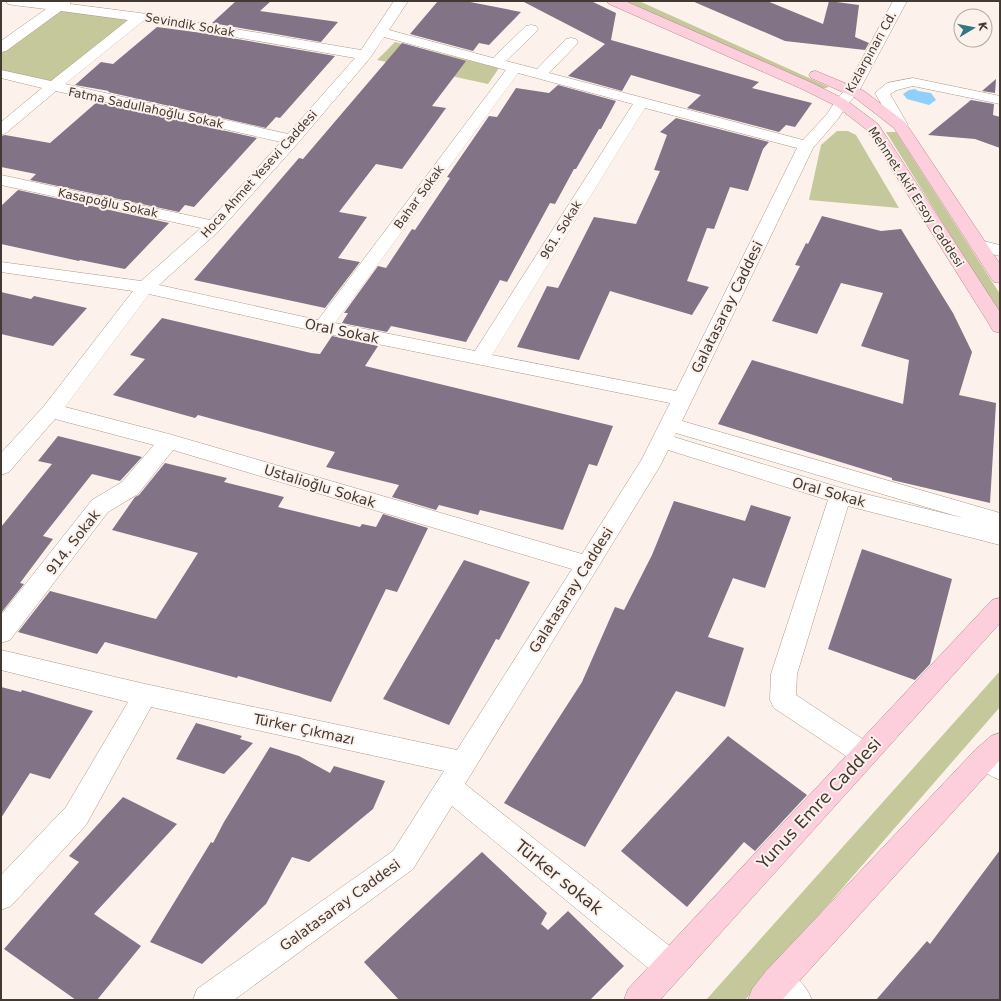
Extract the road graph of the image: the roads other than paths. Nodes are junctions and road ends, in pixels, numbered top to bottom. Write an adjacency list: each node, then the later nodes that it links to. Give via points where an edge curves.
1 (14, 1): 6 (street, Sevindik Sokak)
2 (401, 1): 9 (street, Hoca Ahmet Yesevi Caddesi)
3 (614, 1): 18 (main road, Mehmet Akif Ersoy Caddesi, via 807,86)
4 (648, 1): 18 (main road, Mehmet Akif Ersoy Caddesi)
5 (900, 1): 18 (street, Kızlarpınarı Cd.)
6 (64, 4): 7 (street, Sevindik Sokak); 11 (street)
7 (140, 17): 12 (street, Sevindik Sokak); 17 (street)
8 (531, 29): 13 (street)
9 (381, 32): 12 (street, Hoca Ahmet Yesevi Caddesi); 13 (street)
10 (571, 42): 16 (street)
11 (1, 48)
12 (365, 55): 23 (street, Hoca Ahmet Yesevi Caddesi)
13 (497, 62): 14 (street)
14 (515, 67): 16 (street); 32 (street, Bahar Sokak)
15 (1, 74): 17 (street, Fatma Sadullahoğlu Sokak)
16 (540, 74): 20 (street)
17 (52, 87): 22 (street); 23 (street, Fatma Sadullahoğlu Sokak)
18 (846, 97): 21 (main road, Mehmet Akif Ersoy Caddesi, via 859,94); 24 (street, Galatasaray Caddesi); 33 (main road, Mehmet Akif Ersoy Caddesi, via 873,127)
19 (1000, 100): 21 (street, via 913,82 892,86 882,93)
20 (642, 101): 24 (street); 34 (street, 961. Sokak)
21 (900, 125): 27 (main road, Mehmet Akif Ersoy Caddesi)
22 (1, 130)
23 (292, 140): 26 (street, Hoca Ahmet Yesevi Caddesi)
24 (806, 146): 35 (street, Galatasaray Caddesi)
25 (1, 180): 26 (street, Kasapoğlu Sokak)
26 (214, 226): 31 (street, Hoca Ahmet Yesevi Caddesi)
27 (978, 245): 28 (street); 30 (main road, Mehmet Akif Ersoy Caddesi)
28 (1000, 251)
29 (1, 267): 31 (street, Oral Sokak)
30 (1000, 278)
31 (145, 287): 32 (street, Oral Sokak); 36 (street, Hoca Ahmet Yesevi Caddesi)
32 (323, 327): 34 (street, Oral Sokak)
33 (1000, 327)
34 (480, 358): 35 (street, Oral Sokak)
35 (682, 400): 37 (street, Galatasaray Caddesi)
36 (51, 411): 38 (street, Ustalioğlu Sokak); 39 (street, Hoca Ahmet Yesevi Caddesi)
37 (665, 432): 40 (street, Oral Sokak); 41 (street, Oral Sokak); 43 (street, Galatasaray Caddesi, via 652,461)
38 (169, 441): 43 (street, Ustalioğlu Sokak); 45 (street, 914. Sokak, via 130,488 100,506)
39 (1, 467)
40 (840, 496): 42 (street, Oral Sokak); 48 (street, via 784,674 783,700)
41 (1000, 522)
42 (1000, 536)
43 (587, 565): 50 (street, Galatasaray Caddesi)
44 (1000, 607): 48 (main road, Yunus Emre Caddesi)
45 (1, 633)
46 (1, 660): 47 (street, Türker Çıkmazı)
47 (145, 695): 50 (street, Türker Çıkmazı); 52 (street, via 76,816)
48 (864, 754): 53 (main road, Yunus Emre Caddesi)
49 (995, 756): 54 (main road)
50 (464, 763): 51 (street, Galatasaray Caddesi)
51 (448, 787): 53 (street, Türker sokak); 55 (street, Galatasaray Caddesi, via 403,860)
52 (1, 896)
53 (670, 966): 56 (main road, Yunus Emre Caddesi)
54 (779, 994)
55 (208, 1000)
56 (639, 1000)

